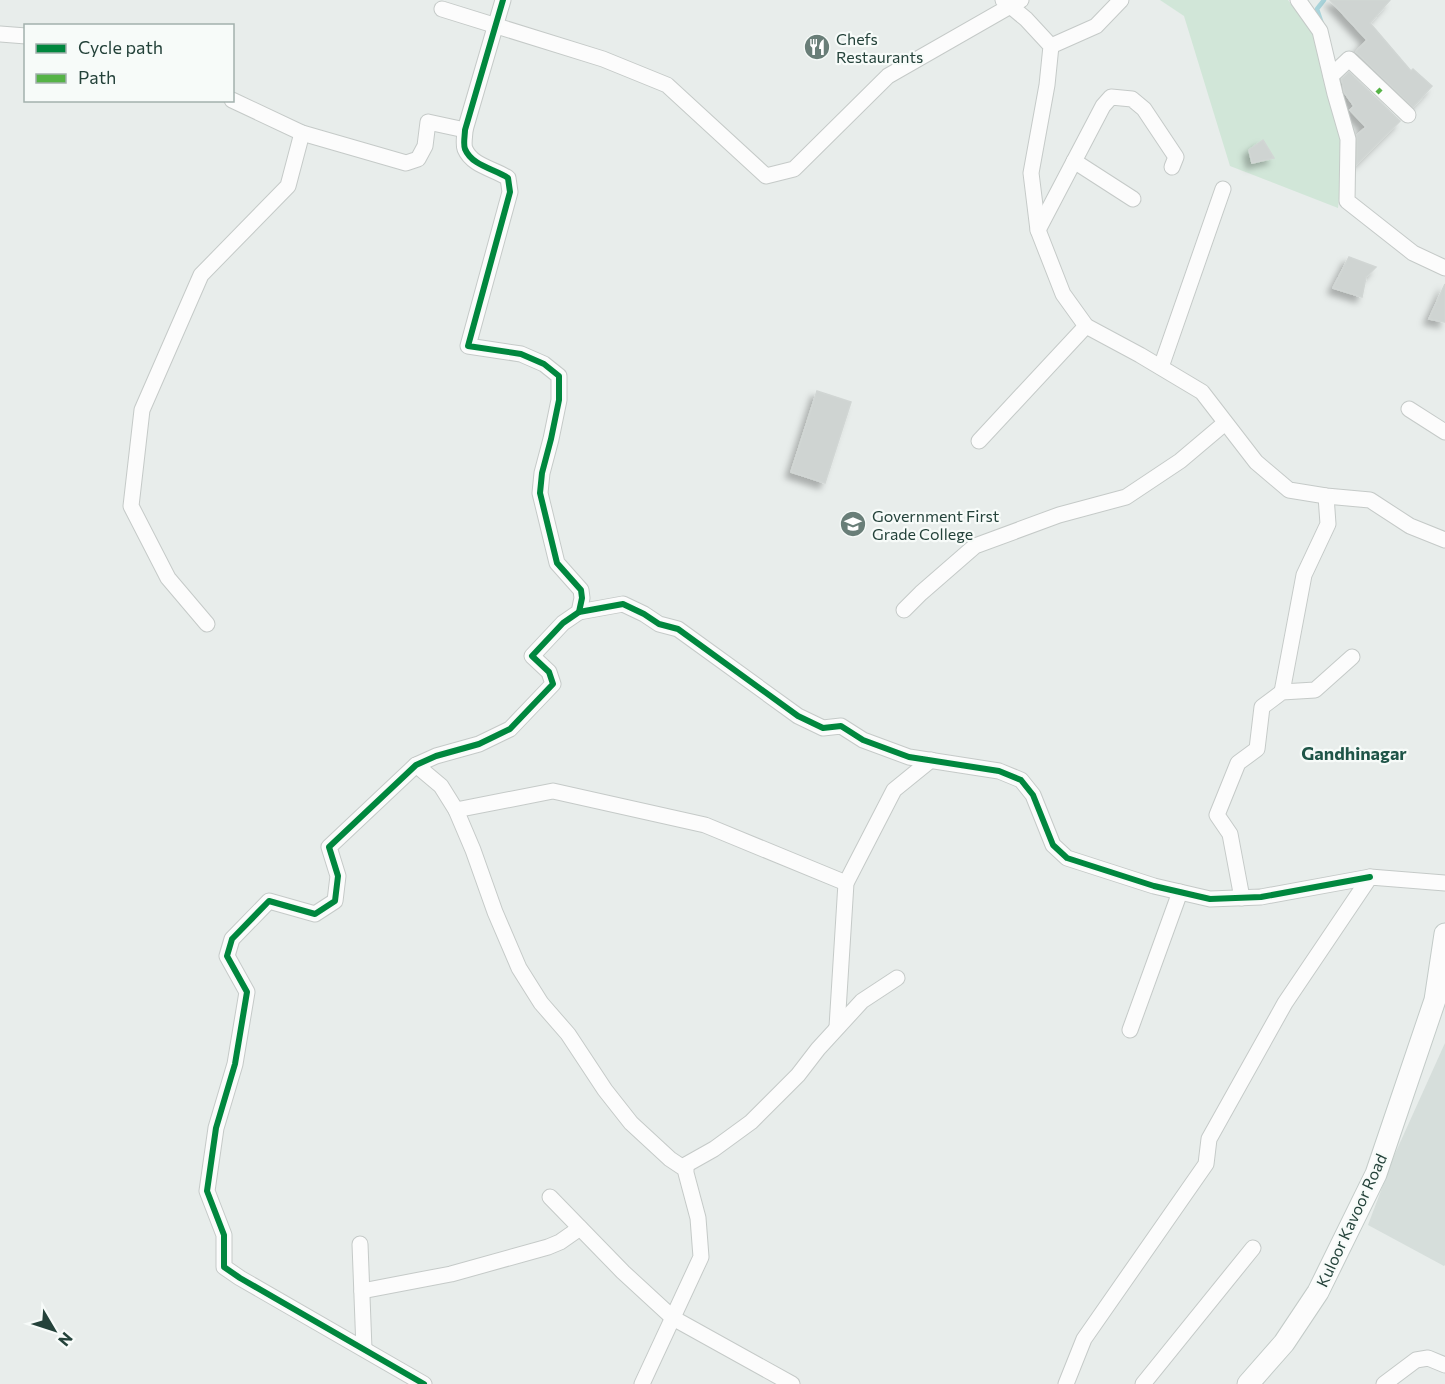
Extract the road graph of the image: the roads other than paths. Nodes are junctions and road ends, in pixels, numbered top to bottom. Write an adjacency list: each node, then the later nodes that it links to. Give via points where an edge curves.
1 (503, 0): 7 (street)
2 (1121, 0): 10 (street, via 1095,26)
3 (1298, 0): 5 (street)
4 (1011, 2): 7 (street, via 888,76 794,169 766,176 667,85 603,59); 10 (street)
5 (1311, 7): 11 (street)
6 (442, 9): 7 (street)
7 (496, 27): 14 (street)
8 (0, 34): 9 (street)
9 (24, 36)
10 (1051, 46): 20 (street, via 1031,172)
11 (1331, 76): 13 (street, via 1349,59); 21 (street, via 1348,139 1347,201 1413,252)
12 (234, 101): 15 (street)
13 (1408, 115)
14 (465, 130): 15 (street, via 428,122 425,146 418,159 406,163); 31 (street, via 465,149 476,163 508,178 510,192 468,346 521,354 559,376 559,400 540,493 557,563 581,590)
15 (302, 133): 32 (street, via 288,186 201,275 142,410 131,506 168,578)
16 (1074, 161): 17 (street, via 1103,106 1111,97 1120,97 1132,99 1151,117 1176,157); 19 (street); 20 (street)
17 (1172, 167)
18 (1223, 189): 23 (street)
19 (1133, 199)
20 (1038, 230): 22 (street, via 1063,294)
21 (1445, 268)
22 (1086, 326): 23 (street); 27 (street)
23 (1161, 368): 25 (street, via 1202,392)
24 (1409, 409): 26 (street)
25 (1225, 423): 28 (street, via 1256,462 1289,490); 30 (street, via 1180,461 1126,497 1059,515 975,546)
26 (1445, 432)
27 (979, 441)
28 (1326, 496): 29 (street, via 1370,500 1410,526); 34 (street, via 1328,524 1304,574)
29 (1445, 540)
30 (904, 610)
31 (579, 612): 35 (street, via 623,604 659,624 678,629 798,716 824,728 841,726 863,740 909,757); 36 (street, via 532,656 549,672 553,684 510,729)
32 (207, 624)
33 (1352, 657): 34 (street, via 1316,690)
34 (1282, 692): 42 (street, via 1262,707 1257,749 1238,764 1217,814 1230,834)
35 (930, 760): 39 (street, via 894,790); 41 (street, via 999,771 1021,780 1033,795 1053,845 1067,858)
36 (416, 765): 37 (street, via 441,786); 54 (street, via 329,847 338,876 335,900 315,914 268,902 232,939 227,956 247,992 236,1064 216,1128 207,1191 224,1235 224,1267)
37 (456, 810): 39 (street, via 553,791 705,825); 47 (street, via 519,968 541,1003 568,1034 631,1124 670,1159 682,1167)
38 (1370, 877): 40 (street); 42 (street); 59 (street, via 1285,1003 1209,1139 1206,1164 1084,1339)
39 (846, 883): 45 (street)
40 (1445, 883)
41 (1180, 892): 42 (street, via 1210,899); 46 (street)
42 (1242, 898)
43 (1445, 934): 61 (main road, Kuloor Kavoor Road, via 1435,1000 1376,1174 1318,1292 1284,1343)
44 (897, 978): 45 (street, via 862,1002)
45 (837, 1027): 47 (street, via 798,1076 751,1122)
46 (1130, 1030)
47 (686, 1165): 53 (street, via 699,1218 701,1257)
48 (550, 1197): 49 (street)
49 (580, 1228): 52 (street, via 548,1247 452,1274); 53 (street)
50 (360, 1244): 52 (street)
51 (1253, 1248): 60 (street)
52 (362, 1291): 54 (street)
53 (673, 1318): 57 (street); 58 (street)
54 (364, 1349): 56 (street)
55 (1445, 1365): 62 (street, via 1428,1358 1416,1360)
56 (424, 1384)
57 (642, 1384)
58 (792, 1384)
59 (1066, 1384)
60 (1143, 1384)
61 (1248, 1384)
62 (1384, 1384)

